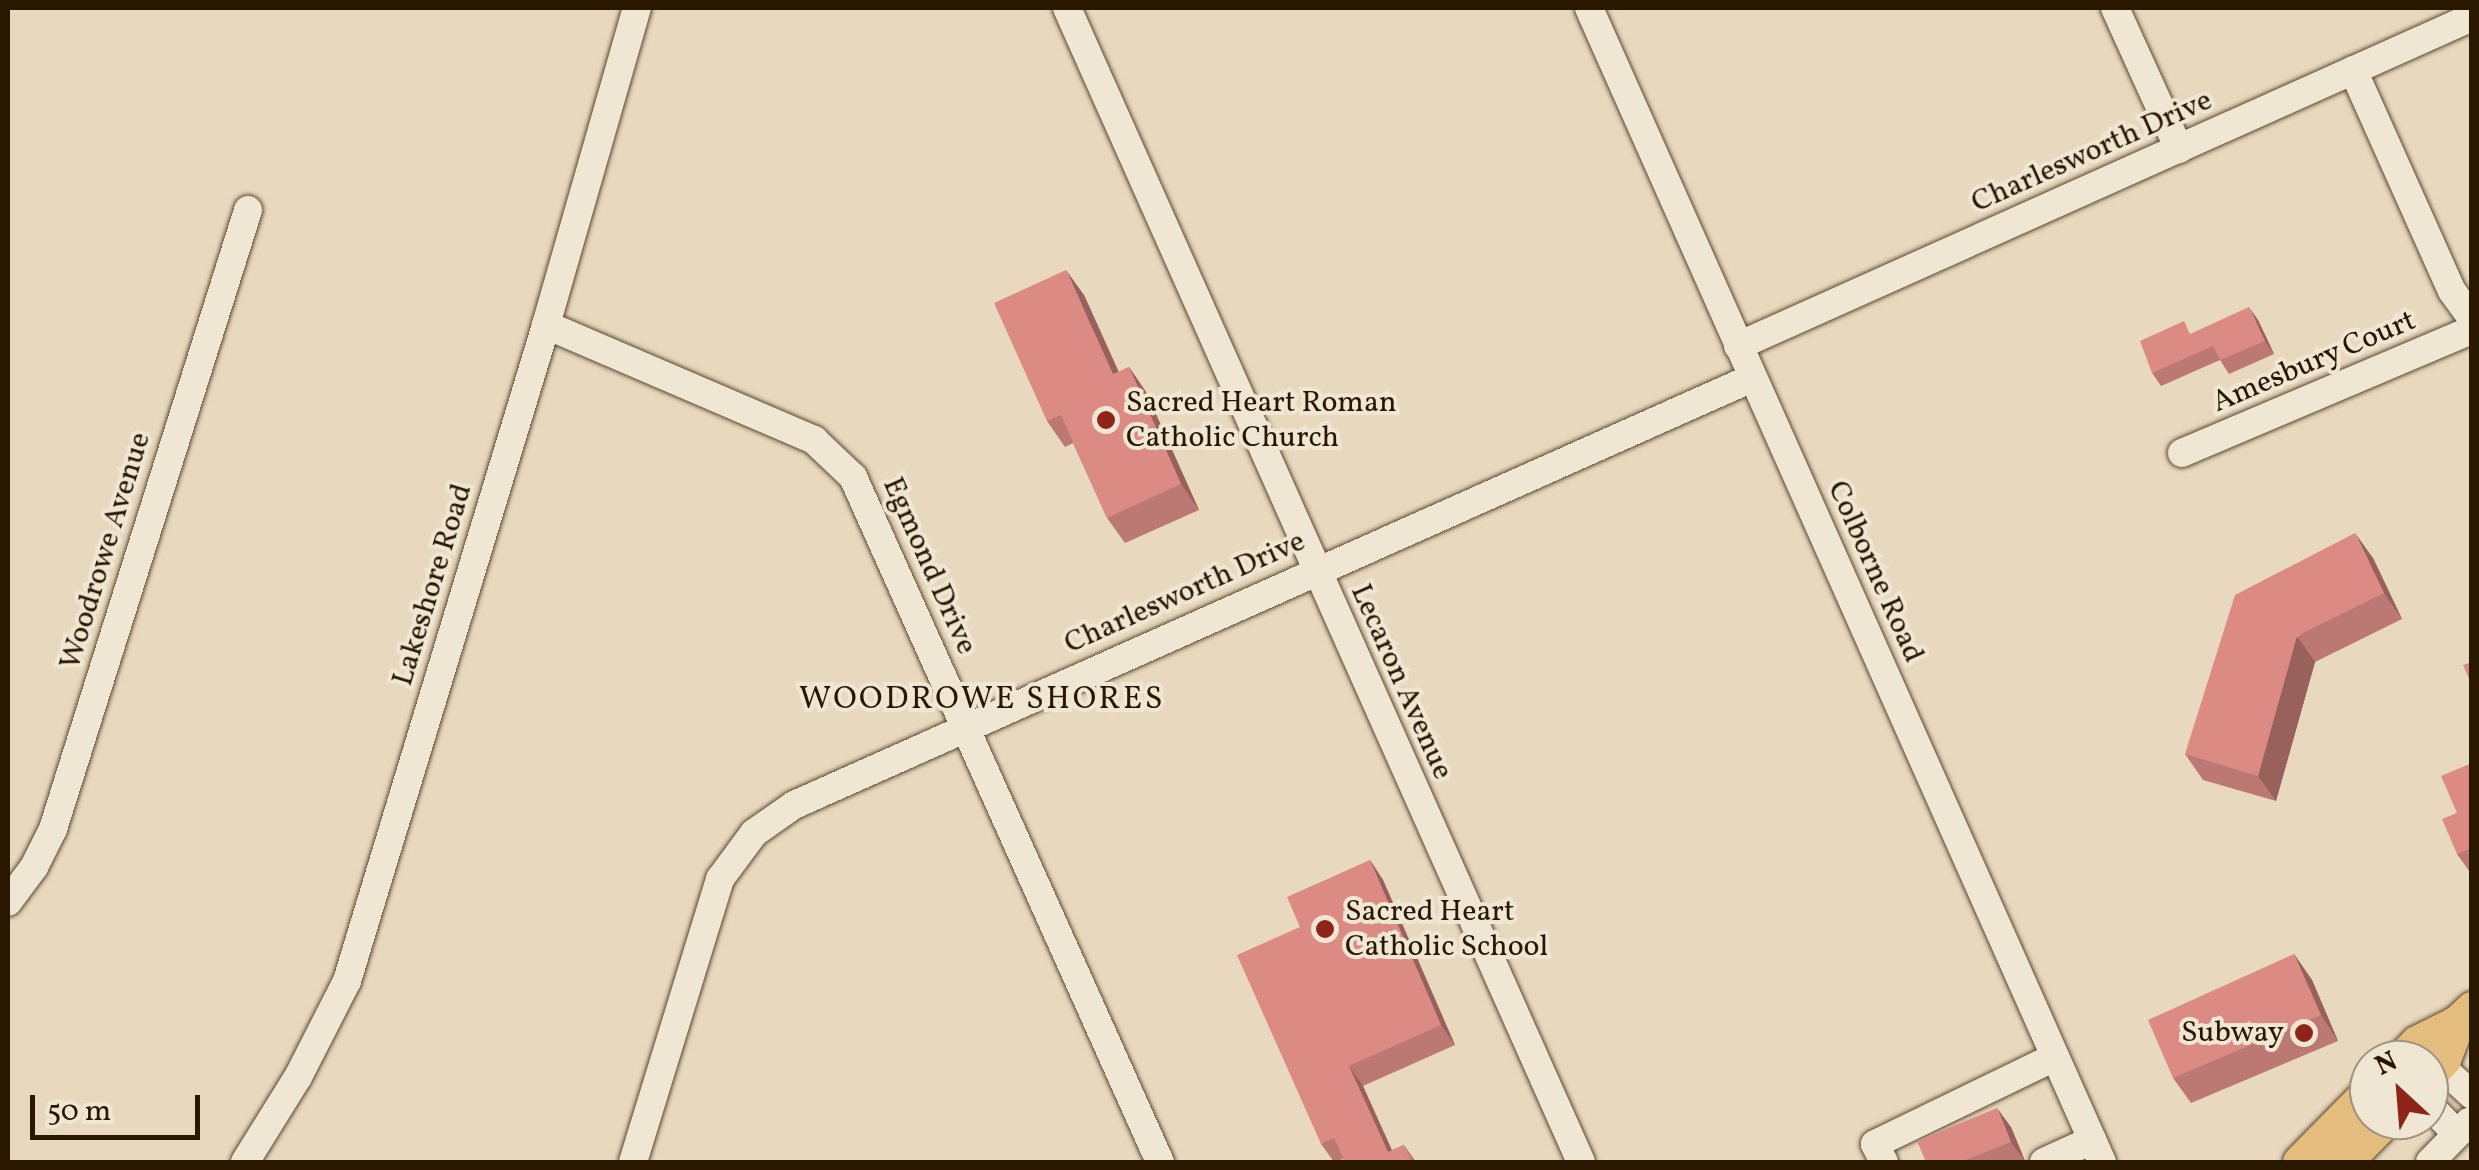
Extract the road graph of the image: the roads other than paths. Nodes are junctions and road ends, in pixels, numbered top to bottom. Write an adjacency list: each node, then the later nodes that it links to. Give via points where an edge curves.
1 (637, 8): 10 (street, Lakeshore Road)
2 (1066, 8): 15 (street, Lecaron Avenue)
3 (1589, 8): 12 (street, Colborne Road)
4 (2115, 8): 7 (street)
5 (2472, 16): 6 (street, Charlesworth Drive)
6 (2353, 70): 7 (street, Charlesworth Drive); 9 (street, via 2452,291)
7 (2179, 149): 12 (street, Charlesworth Drive)
8 (248, 210): 17 (street, Woodrowe Avenue, via 52,830)
9 (2472, 319)
10 (546, 324): 16 (street, Egmond Drive, via 814,440 836,456 866,500); 28 (street, Lakeshore Road, via 347,981)
11 (2472, 330): 14 (street, Amesbury Court)
12 (1738, 346): 13 (street, Colborne Road)
13 (1752, 378): 15 (street, Charlesworth Drive); 21 (street, Colborne Road)
14 (2182, 453)
15 (1316, 572): 16 (street, Charlesworth Drive); 30 (street, Lecaron Avenue)
16 (965, 725): 27 (street, Egmond Drive); 29 (street, Charlesworth Drive, via 794,805 754,833 720,880)
17 (8, 902)
18 (2464, 1016): 19 (main road); 20 (main road)
19 (2421, 1040)
20 (2449, 1042)
21 (2055, 1057): 26 (street, Colborne Road); 31 (street, via 1875,1144)
22 (2449, 1091): 24 (street)
23 (2349, 1112): 33 (main road)
24 (2468, 1119): 35 (street)
25 (2365, 1140): 34 (main road)
26 (2097, 1151): 32 (street)
27 (1154, 1160)
28 (246, 1162)
29 (632, 1162)
30 (1580, 1162)
31 (1884, 1162)
32 (2044, 1162)
33 (2300, 1162)
34 (2344, 1162)
35 (2430, 1162)

